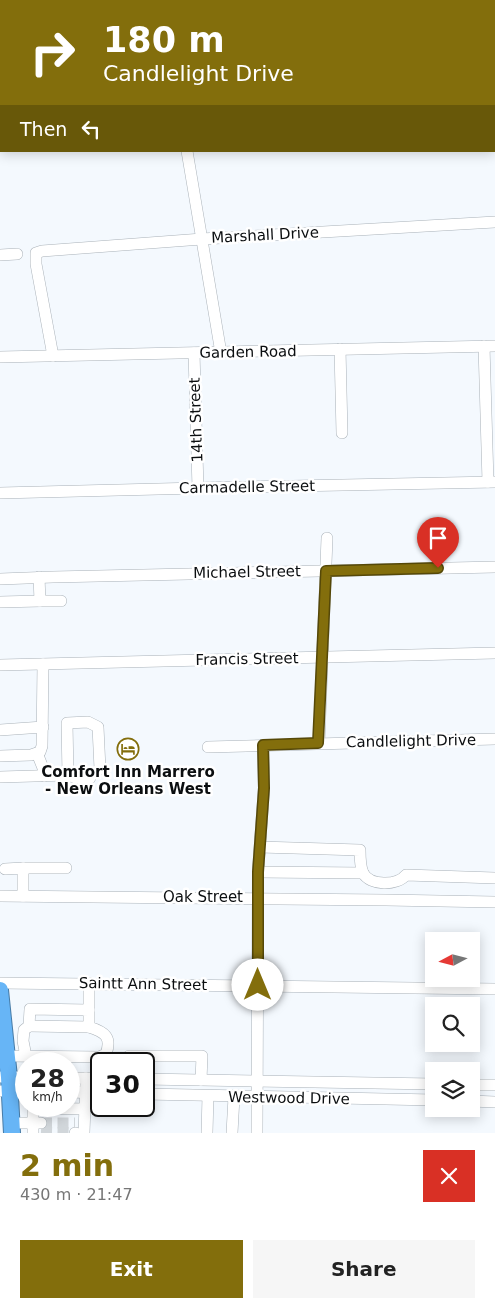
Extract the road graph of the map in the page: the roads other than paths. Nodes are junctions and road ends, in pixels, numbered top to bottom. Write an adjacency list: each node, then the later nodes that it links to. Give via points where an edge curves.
1 (187, 152): 3 (street)
2 (495, 222): 3 (street, Marshall Drive)
3 (202, 239): 8 (street); 10 (street, Marshall Drive, via 36,253)
4 (17, 254): 5 (street)
5 (0, 255)
6 (490, 346): 7 (street, Garden Road); 13 (street)
7 (340, 349): 8 (street, Garden Road); 12 (street)
8 (221, 352): 9 (street, Garden Road)
9 (194, 353): 10 (street, Garden Road); 14 (street, 14th Street)
10 (53, 356): 11 (street, Garden Road)
11 (0, 358)
12 (342, 433)
13 (492, 482): 14 (street, Carmadelle Street)
14 (198, 488): 15 (street, Carmadelle Street)
15 (0, 493)
16 (327, 538): 18 (street)
17 (495, 567): 18 (street, Michael Street)
18 (326, 571): 19 (street, Michael Street); 25 (street)
19 (39, 577): 20 (street, Michael Street); 21 (street)
20 (0, 579)
21 (40, 601): 22 (street); 23 (street)
22 (61, 601)
23 (0, 602)
24 (495, 653): 25 (street, Francis Street)
25 (322, 657): 26 (street, Francis Street); 31 (street)
26 (43, 664): 27 (street, Francis Street); 28 (street)
27 (0, 665)
28 (43, 727): 29 (street); 34 (street, via 42,746)
29 (0, 730)
30 (495, 739): 31 (street, Candlelight Drive)
31 (318, 743): 32 (street, Candlelight Drive)
32 (263, 745): 33 (street, Candlelight Drive); 41 (street)
33 (208, 747)
34 (37, 753): 35 (street); 37 (street)
35 (0, 756)
36 (100, 770): 38 (street, via 98,727 88,722 67,723)
37 (44, 776): 38 (street); 39 (street)
38 (68, 776): 40 (street)
39 (0, 777)
40 (90, 778)
41 (260, 847): 45 (street); 46 (street, via 360,850)
42 (23, 868): 43 (street); 44 (street); 50 (street)
43 (66, 868)
44 (5, 869)
45 (258, 872): 46 (street); 51 (street)
46 (363, 873): 48 (street, via 372,881)
47 (495, 878): 48 (street, via 406,875)
48 (386, 883): 52 (street)
49 (0, 896): 50 (street, Oak Street)
50 (23, 896): 51 (street, Oak Street)
51 (258, 898): 52 (street, Oak Street); 55 (street)
52 (386, 900): 53 (street, Oak Street)
53 (495, 902)
54 (89, 983): 55 (street, Saintt Ann Street); 57 (street, Saintt Ann Street); 58 (street)
55 (258, 985): 56 (street, Saintt Ann Street); 72 (street)
56 (495, 989)
57 (0, 992): 61 (highway)
58 (89, 1010): 59 (street); 60 (street, via 30,1009)
59 (89, 1027): 60 (street); 66 (street, via 103,1033 109,1045 106,1054 100,1057)
60 (27, 1028): 61 (street); 62 (street, via 23,1041)
61 (4, 1030): 63 (highway)
62 (25, 1052)
63 (7, 1056): 64 (street); 74 (highway)
64 (15, 1056)
65 (155, 1056): 71 (street, via 202,1056)
66 (80, 1057)
67 (80, 1078): 68 (street)
68 (86, 1078): 69 (street); 78 (street)
69 (90, 1078)
70 (155, 1079): 71 (street, Westwood Drive)
71 (201, 1080): 72 (street, Westwood Drive)
72 (257, 1081): 73 (street, Westwood Drive); 83 (street)
73 (425, 1084)
74 (9, 1085): 91 (highway)
75 (480, 1085): 76 (street)
76 (495, 1085)
77 (80, 1093): 78 (street)
78 (85, 1093): 79 (street); 88 (street)
79 (90, 1093)
80 (155, 1094): 81 (street, Westwood Drive)
81 (208, 1096): 82 (street, Westwood Drive); 92 (street)
82 (234, 1097): 83 (street, Westwood Drive); 93 (street)
83 (257, 1097): 84 (street, Westwood Drive); 94 (street)
84 (425, 1100)
85 (480, 1101): 86 (street)
86 (495, 1102)
87 (80, 1109): 88 (street)
88 (85, 1109): 90 (street)
89 (36, 1128): 91 (street)
90 (79, 1129)
91 (6, 1130)
92 (207, 1133)
93 (232, 1133)
94 (256, 1133)

